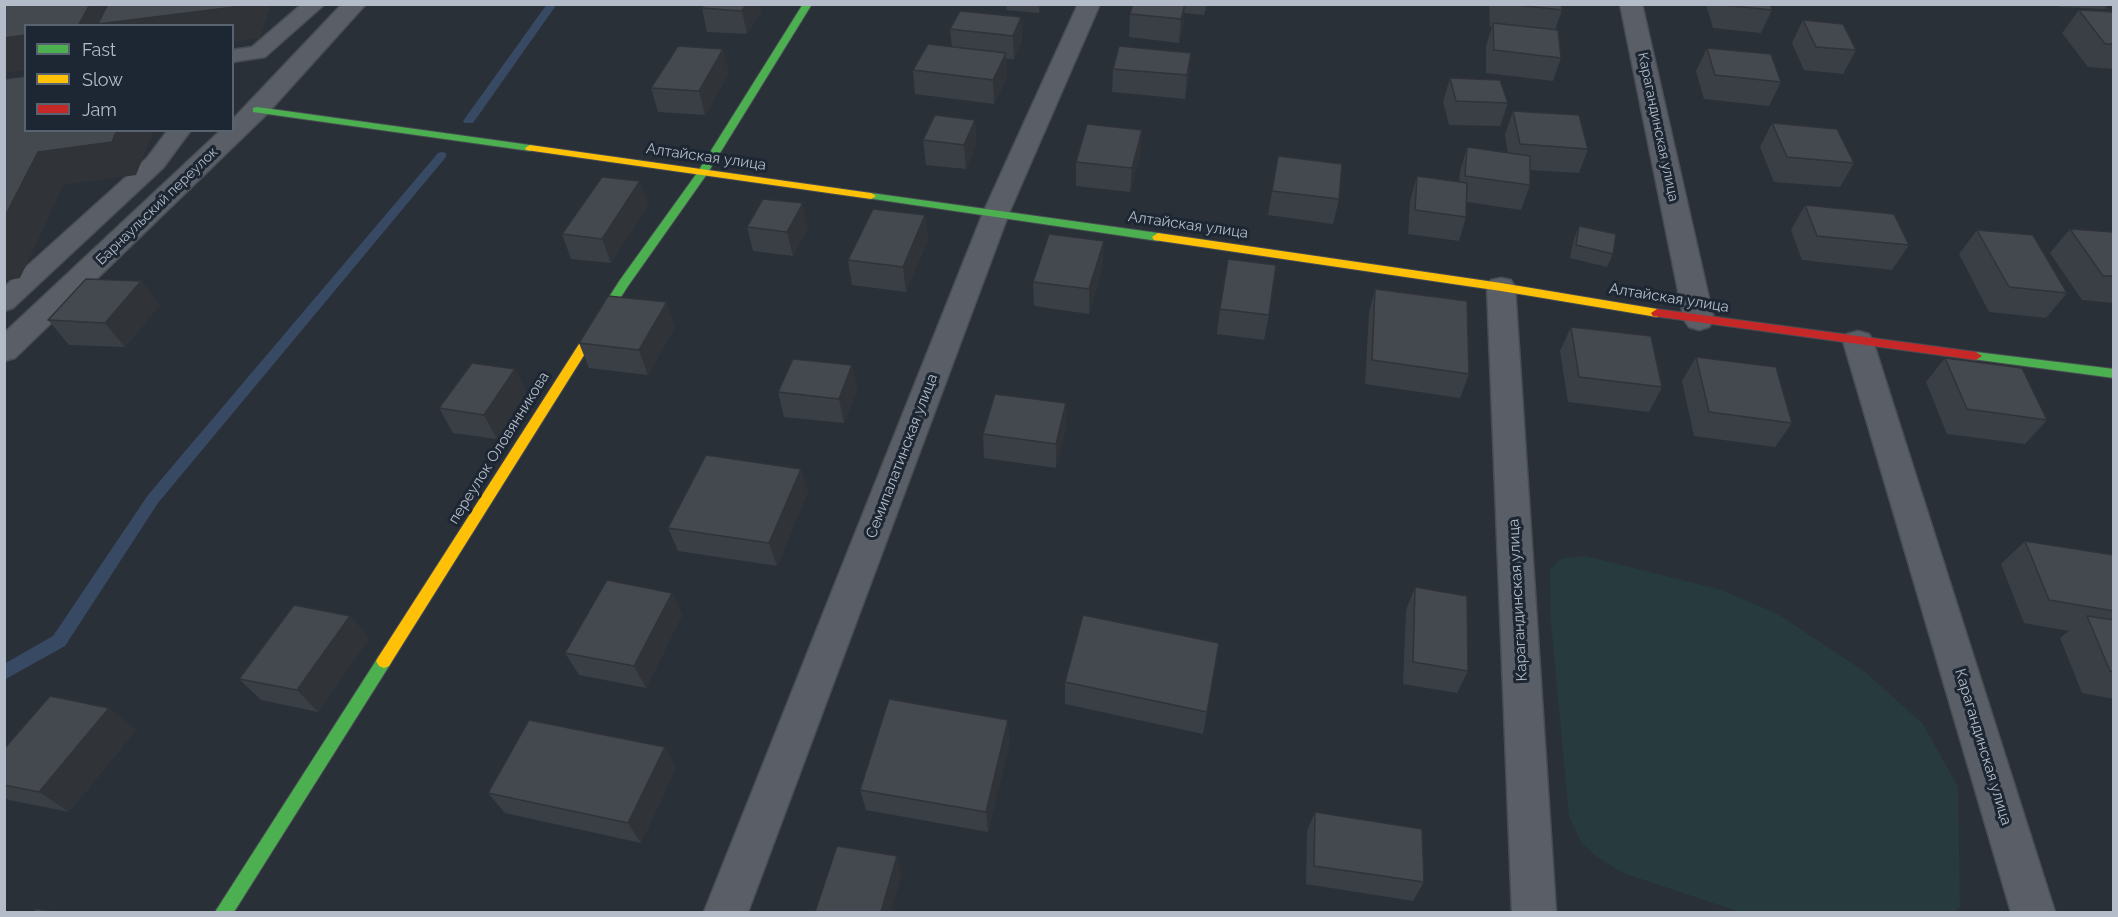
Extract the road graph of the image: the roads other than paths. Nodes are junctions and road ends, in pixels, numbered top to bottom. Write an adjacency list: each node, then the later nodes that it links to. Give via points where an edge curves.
1 (315, 4): 6 (lane)
2 (355, 4): 9 (street, Барнаульский переулок)
3 (808, 4): 13 (street, переулок Оловянникова)
4 (1089, 4): 14 (street, Семипалатинская улица)
5 (1631, 4): 17 (street, Карагандинская улица)
6 (258, 53): 7 (lane); 8 (lane)
7 (234, 56)
8 (234, 74)
9 (257, 110): 12 (street, Барнаульский переулок); 13 (street, Алтайская улица)
10 (178, 132): 16 (lane, via 155,163)
11 (234, 132): 19 (street, Барнаульский переулок)
12 (234, 132)
13 (702, 174): 14 (street, Алтайская улица); 21 (street, переулок Оловянникова, via 624,283)
14 (996, 213): 15 (street, Алтайская улица); 22 (street, Семипалатинская улица)
15 (1501, 287): 17 (street, Алтайская улица); 23 (street, Карагандинская улица)
16 (4, 302)
17 (1699, 320): 18 (street, Алтайская улица)
18 (1858, 341): 20 (street, Алтайская улица); 24 (street, Карагандинская улица)
19 (4, 351)
20 (2114, 374)
21 (224, 912)
22 (726, 912)
23 (1534, 912)
24 (2033, 912)

